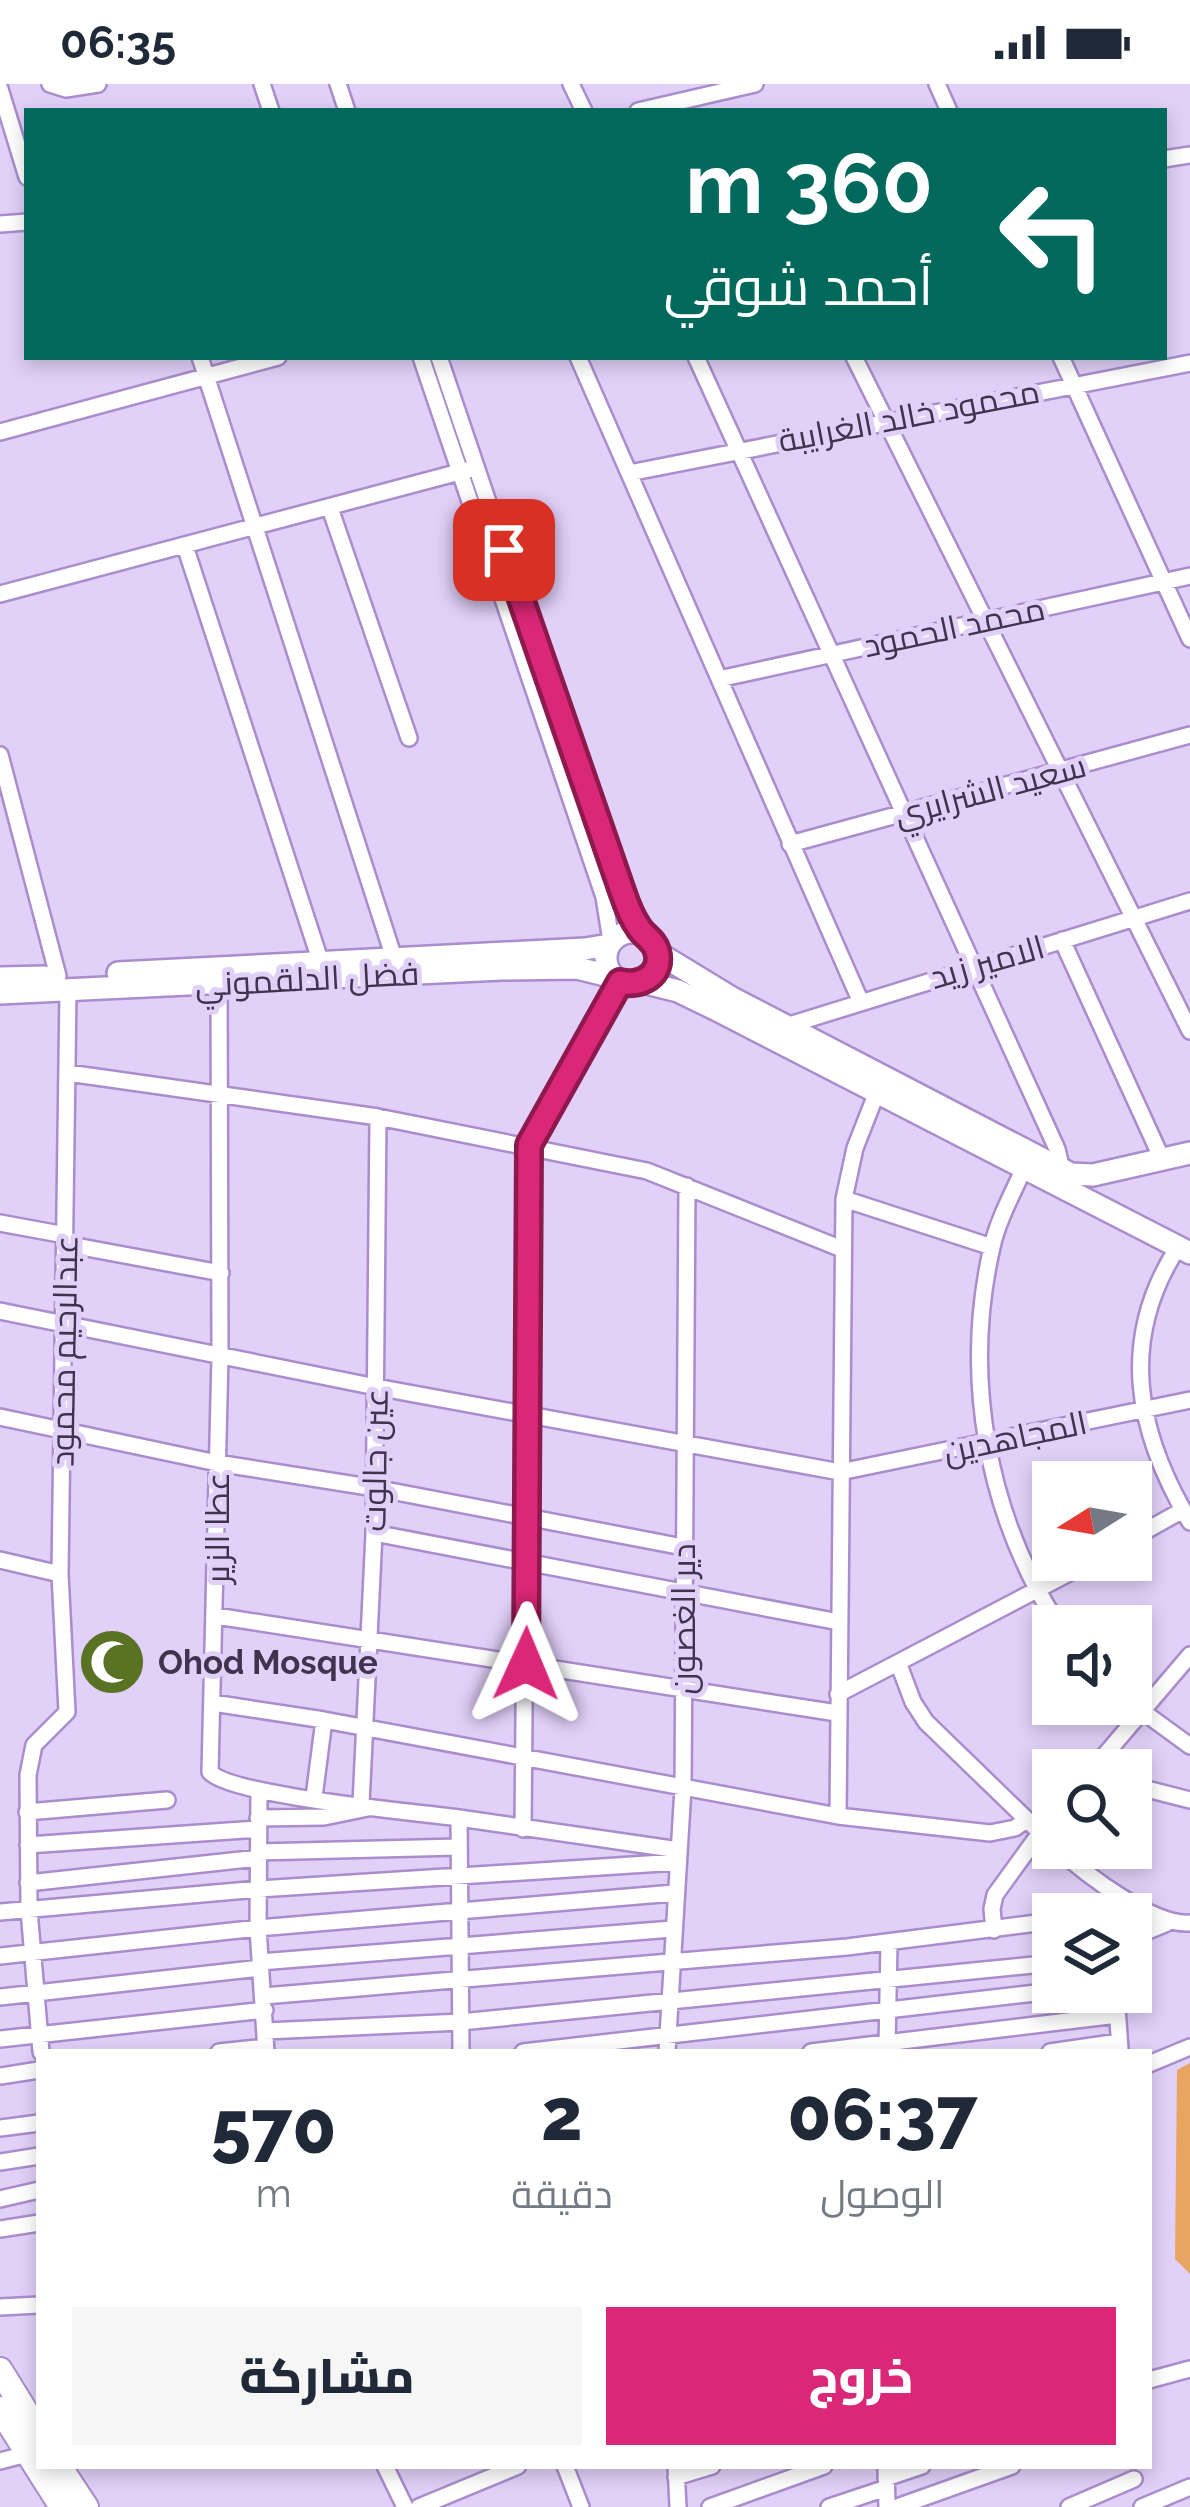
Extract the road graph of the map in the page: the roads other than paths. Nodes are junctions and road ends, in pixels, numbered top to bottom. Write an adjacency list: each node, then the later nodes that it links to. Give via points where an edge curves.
1 (50, 84): 2 (street)
2 (98, 84)
3 (755, 84): 4 (street)
4 (719, 88): 6 (street)
5 (0, 89): 7 (street)
6 (649, 108)
7 (24, 167)
8 (201, 360): 17 (street)
9 (267, 360): 17 (street)
10 (423, 360): 22 (street)
11 (441, 360): 22 (street)
12 (579, 360): 23 (street)
13 (697, 360): 21 (street)
14 (855, 360): 19 (street)
15 (1062, 360): 18 (street)
16 (1190, 363): 18 (street, محمود خالد الغرايبة)
17 (206, 376): 20 (street); 25 (street)
18 (1074, 384): 19 (street, محمود خالد الغرايبة); 28 (street)
19 (885, 421): 21 (street, محمود خالد الغرايبة); 30 (street)
20 (0, 432)
21 (738, 449): 23 (street, محمود خالد الغرايبة); 32 (street)
22 (468, 470): 24 (street); 42 (street); 44 (street, via 604,897)
23 (629, 473): 33 (street)
24 (330, 508): 25 (street); 35 (street)
25 (255, 528): 26 (street); 46 (street)
26 (185, 546): 29 (street); 47 (street)
27 (1190, 577): 28 (street, محمد الحمود)
28 (1164, 582): 30 (street, محمد الحمود); 31 (street)
29 (0, 594)
30 (984, 620): 32 (street, محمد الحمود); 37 (street)
31 (1190, 639)
32 (833, 653): 33 (street, محمد الحمود); 38 (street)
33 (719, 679): 39 (street)
34 (1190, 735): 37 (street, سعيد الشرايري)
35 (409, 738)
36 (0, 755): 52 (street, عبدالرحيم محمود)
37 (1060, 771): 38 (street, سعيد الشرايري); 41 (street)
38 (904, 813): 39 (street, سعيد الشرايري); 48 (street)
39 (790, 844): 54 (street)
40 (1190, 901): 41 (street, الامير زيد)
41 (1133, 918): 43 (street, الامير زيد); 56 (street)
42 (642, 934): 44 (main road, via 622,933); 45 (main road)
43 (1062, 940): 48 (street, الامير زيد); 63 (street)
44 (610, 943): 46 (main road, فضل الدلقموني); 51 (main road, via 606,965)
45 (658, 953): 51 (main road, via 655,970); 55 (main road)
46 (394, 958): 47 (main road, فضل الدلقموني)
47 (321, 963): 49 (main road, فضل الدلقموني)
48 (972, 966): 54 (street, الامير زيد); 64 (street)
49 (219, 976): 51 (main road, فضل الدلقموني, via 569,968); 52 (main road, فضل الدلقموني); 59 (street, عطا الزير)
50 (0, 978): 52 (main road, فضل الدلقموني)
51 (625, 980): 58 (main road, فضل الدلقموني, via 688,995); 61 (street)
52 (63, 983): 53 (main road, فضل الدلقموني); 57 (street, عبدالرحيم محمود)
53 (0, 993)
54 (860, 1000): 55 (street, الامير زيد)
55 (786, 1026): 64 (main road)
56 (1190, 1031)
57 (68, 1073): 59 (street); 71 (street, عبدالرحيم محمود)
58 (877, 1092): 65 (main road, فضل الدلقموني); 68 (street)
59 (222, 1093): 60 (street); 75 (street, عطا الزير)
60 (378, 1117): 61 (street); 79 (street, عين جالوت)
61 (529, 1145): 67 (street); 82 (street)
62 (1190, 1153): 63 (main road)
63 (1162, 1159): 66 (main road)
64 (1062, 1169): 66 (main road)
65 (1023, 1170): 69 (main road, فضل الدلقموني); 72 (street)
66 (1093, 1174): 69 (main road, via 1083,1190)
67 (687, 1186): 73 (street); 85 (street, دير الغصون)
68 (844, 1199): 72 (street); 73 (street)
69 (1093, 1205): 74 (main road, فضل الدلقموني)
70 (0, 1222): 71 (street)
71 (65, 1240): 75 (street); 77 (street, عبدالرحيم محمود)
72 (992, 1247): 86 (street, via 981,1346)
73 (842, 1249): 88 (street)
74 (1184, 1250): 81 (street, via 1157,1284 1144,1325)
75 (220, 1273): 78 (street, عطا الزير)
76 (0, 1311): 77 (street)
77 (63, 1322): 78 (street); 84 (street, عبدالرحيم محمود)
78 (220, 1356): 79 (street); 87 (street, عطا الزير)
79 (376, 1387): 82 (street); 89 (street, عين جالوت)
80 (1190, 1400): 81 (street, المجاهدين)
81 (1144, 1410): 86 (street, المجاهدين); 90 (street)
82 (529, 1413): 85 (street); 91 (street)
83 (0, 1417): 84 (street)
84 (63, 1427): 87 (street); 97 (street, عبدالرحيم محمود)
85 (685, 1443): 88 (street); 94 (street, دير الغصون)
86 (986, 1444): 88 (street, المجاهدين); 99 (street, via 1010,1535)
87 (217, 1463): 89 (street); 102 (street, عطا الزير)
88 (840, 1472): 103 (street)
89 (375, 1488): 91 (street); 93 (street, عين جالوت)
90 (1186, 1516): 92 (street)
91 (528, 1520): 94 (street); 96 (street)
92 (1152, 1530)
93 (374, 1533): 96 (street); 104 (street, عين جالوت)
94 (682, 1547): 100 (street, دير الغصون)
95 (0, 1560): 97 (street)
96 (527, 1562): 100 (street); 106 (street)
97 (60, 1574): 125 (street, عبدالرحيم محمود, via 67,1712 34,1744)
98 (1057, 1581): 99 (street)
99 (1037, 1592): 101 (street); 107 (street)
100 (682, 1594): 103 (street); 108 (street, دير الغصون)
101 (1045, 1605)
102 (215, 1616): 104 (street); 111 (street, عطا الزير)
103 (839, 1622): 110 (street)
104 (370, 1641): 106 (street); 115 (street, عين جالوت)
105 (1190, 1654): 109 (street)
106 (526, 1664): 108 (street); 117 (street)
107 (899, 1665): 110 (street); 129 (street, via 926,1722)
108 (682, 1691): 112 (street); 118 (street, دير الغصون)
109 (1152, 1691)
110 (838, 1694): 112 (street)
111 (213, 1703): 114 (street); 120 (street, عطا الزير, via 212,1776)
112 (838, 1713): 126 (street)
113 (1152, 1719): 116 (street)
114 (324, 1720): 115 (street); 121 (street)
115 (366, 1729): 117 (street); 124 (street, عين جالوت)
116 (1190, 1746)
117 (524, 1758): 118 (street); 130 (street)
118 (683, 1788): 126 (street); 134 (street, دير الغصون)
119 (1152, 1790): 123 (street)
120 (260, 1791): 121 (street); 128 (street)
121 (314, 1797): 124 (street)
122 (167, 1800): 125 (street)
123 (1190, 1800)
124 (368, 1805): 127 (street); 128 (street)
125 (27, 1812): 131 (street)
126 (838, 1816): 129 (street, via 990,1833)
127 (459, 1818): 130 (street); 132 (street)
128 (258, 1823): 131 (street); 133 (street)
129 (1032, 1826): 149 (street, via 995,1895)
130 (523, 1828): 134 (street)
131 (28, 1845): 137 (street)
132 (458, 1847): 133 (street); 136 (street)
133 (258, 1855): 137 (street); 138 (street)
134 (678, 1856): 136 (street); 139 (street, دير الغصون)
135 (1084, 1869): 143 (street)
136 (458, 1875): 138 (street); 142 (street)
137 (28, 1882): 140 (street)
138 (259, 1889): 140 (street); 146 (street)
139 (674, 1893): 142 (street); 147 (street, دير الغصون)
140 (29, 1910): 141 (street); 152 (street)
141 (0, 1912)
142 (458, 1913): 146 (street); 151 (street)
143 (1168, 1923): 144 (street); 148 (street)
144 (1190, 1923)
145 (1032, 1924): 149 (street)
146 (258, 1928): 152 (street); 155 (street)
147 (672, 1929): 151 (street); 154 (street, دير الغصون)
148 (1152, 1929)
149 (994, 1930): 150 (street)
150 (889, 1943): 154 (street); 158 (street)
151 (458, 1948): 155 (street); 157 (street)
152 (33, 1952): 153 (street); 159 (street)
153 (0, 1956)
154 (670, 1961): 157 (street); 163 (street, دير الغصون)
155 (260, 1965): 159 (street); 162 (street)
156 (1032, 1965): 158 (street)
157 (458, 1980): 162 (street); 166 (street)
158 (888, 1981): 163 (street); 164 (street)
159 (37, 1991): 161 (street); 167 (street)
160 (1032, 1994): 164 (street)
161 (0, 1997)
162 (264, 2003): 167 (street); 169 (street)
163 (667, 2003): 166 (street); 170 (street, دير الغصون)
164 (887, 2013): 170 (street); 171 (street)
165 (1117, 2015): 171 (street); 172 (street)
166 (461, 2022): 169 (street); 175 (street)
167 (40, 2032): 168 (street); 174 (street)
168 (0, 2039)
169 (266, 2044)
170 (667, 2044): 176 (street)
171 (887, 2047): 177 (street)
172 (1120, 2047)
173 (1190, 2047): 178 (street)
174 (41, 2049)
175 (461, 2049)
176 (578, 2049)
177 (857, 2049)
178 (1152, 2063)
179 (36, 2070): 180 (street)
180 (0, 2076)
181 (36, 2123): 182 (street)
182 (0, 2128)
183 (36, 2156): 184 (street)
184 (0, 2162)
185 (36, 2191): 186 (street)
186 (0, 2199)
187 (36, 2223): 188 (street)
188 (0, 2230)
189 (36, 2305): 190 (street)
190 (0, 2307)
191 (1190, 2369): 193 (street)
192 (0, 2370): 195 (main road)
193 (1152, 2379)
194 (0, 2409): 195 (main road)
195 (33, 2444): 196 (street)
196 (0, 2461)
197 (45, 2469): 208 (main road)
198 (61, 2469): 209 (main road)
199 (386, 2469): 210 (street)
200 (511, 2469): 211 (street)
201 (566, 2469): 212 (street)
202 (816, 2469): 214 (street)
203 (1004, 2469): 217 (street)
204 (676, 2472): 213 (street)
205 (1134, 2472): 218 (street); 219 (street)
206 (886, 2478): 215 (street); 216 (street)
207 (1190, 2487): 219 (street)
208 (62, 2507)
209 (86, 2507)
210 (405, 2507)
211 (419, 2507)
212 (581, 2507)
213 (678, 2507)
214 (710, 2507)
215 (830, 2507)
216 (887, 2507)
217 (897, 2507)
218 (1069, 2507)
219 (1138, 2507)

